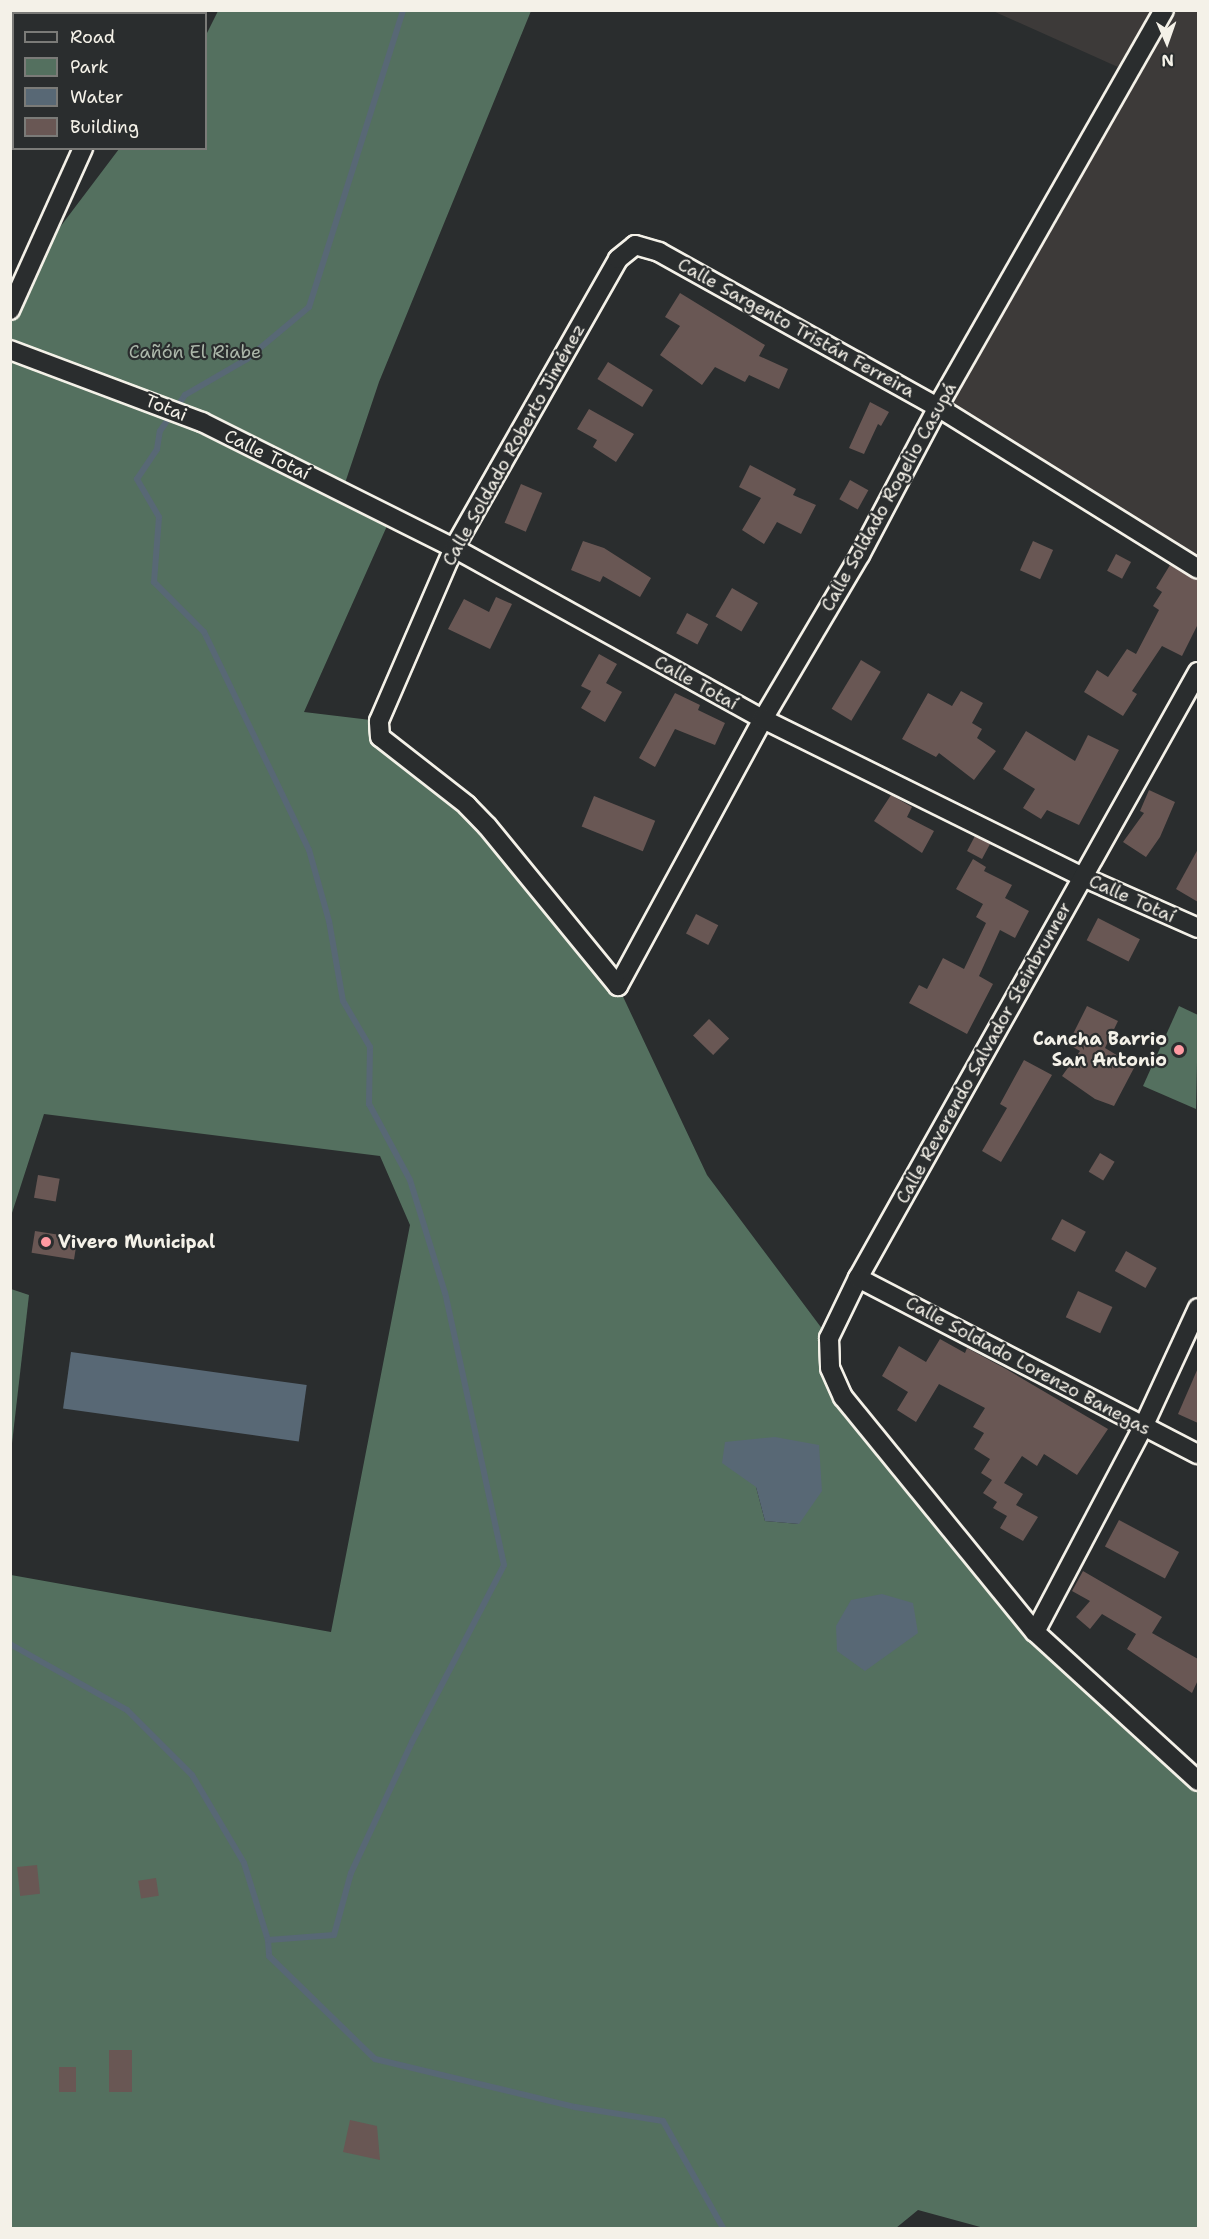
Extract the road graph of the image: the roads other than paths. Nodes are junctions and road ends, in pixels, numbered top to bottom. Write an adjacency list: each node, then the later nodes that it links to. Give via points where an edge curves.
1 (1164, 10): 6 (street, Calle Soldado Rogelio Casupá)
2 (82, 150): 4 (street)
3 (635, 245): 6 (street, Calle Sargento Tristán Ferreira, via 659,252); 8 (street, Calle Soldado Roberto Jiménez, via 618,259)
4 (10, 310)
5 (10, 350): 7 (street, Totai)
6 (938, 407): 9 (street, Calle Sargento Tristán Ferreira); 11 (street, Calle Soldado Rogelio Casupá, via 860,555)
7 (202, 422): 8 (street, Calle Totaí)
8 (454, 548): 11 (street, Calle Totaí); 14 (street, Calle Soldado Roberto Jiménez, via 379,721 380,738 467,805)
9 (1198, 568)
10 (1198, 672): 12 (street, Calle Reverendo Salvador Steinbrunner)
11 (763, 719): 12 (street, Calle Totaí); 14 (street, Calle Soldado Rogelio Casupá)
12 (1083, 877): 13 (street, Calle Totaí); 15 (street, Calle Reverendo Salvador Steinbrunner)
13 (1198, 928)
14 (618, 986)
15 (858, 1278): 17 (street, Calle Soldado Lorenzo Banegas); 19 (street, Calle Reverendo Salvador Steinbrunner, via 829,1338 830,1368 843,1397)
16 (1198, 1308): 17 (street)
17 (1143, 1427): 18 (street, Calle Soldado Lorenzo Banegas); 19 (street)
18 (1198, 1454)
19 (1035, 1632): 20 (street, Calle Reverendo Salvador Steinbrunner)
20 (1198, 1781)

